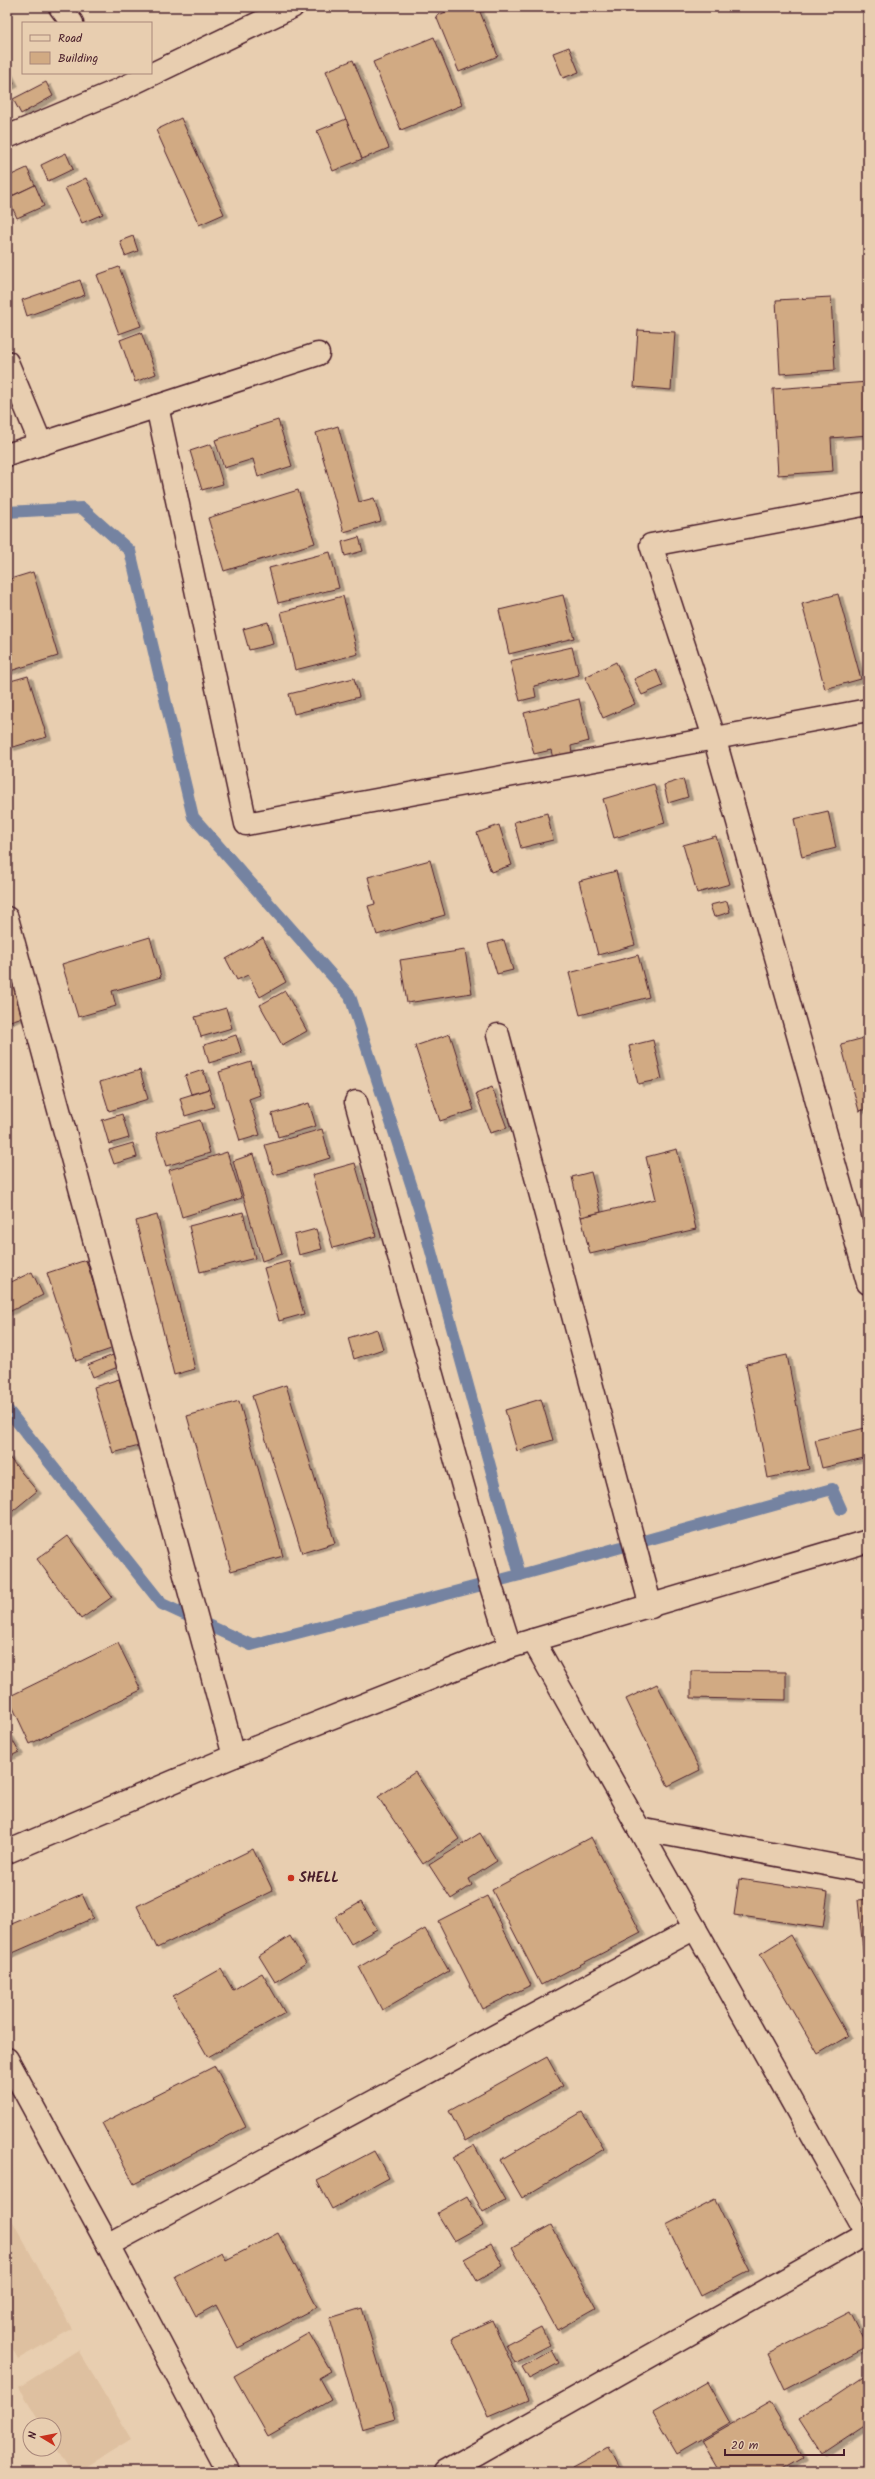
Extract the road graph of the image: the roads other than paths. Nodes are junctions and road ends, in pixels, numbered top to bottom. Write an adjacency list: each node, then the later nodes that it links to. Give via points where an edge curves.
1 (60, 7): 3 (street)
2 (292, 7): 4 (street)
3 (71, 22)
4 (152, 66)
5 (132, 74): 6 (street)
6 (115, 81): 7 (street)
7 (7, 137)
8 (318, 354): 10 (street)
9 (7, 362): 11 (street)
10 (156, 406): 11 (street); 15 (street, via 246,824)
11 (41, 444): 12 (street)
12 (7, 455)
13 (868, 504): 15 (street, via 651,545)
14 (868, 710): 15 (street)
15 (714, 737): 19 (street)
16 (7, 918): 24 (street)
17 (498, 1035): 21 (street)
18 (356, 1102): 23 (street)
19 (868, 1283)
20 (868, 1542): 21 (street)
21 (651, 1607): 22 (street)
22 (533, 1640): 23 (street); 25 (street)
23 (510, 1647): 24 (street)
24 (234, 1756): 26 (street)
25 (639, 1829): 27 (street); 28 (street)
26 (7, 1852)
27 (868, 1872)
28 (695, 1928): 30 (street); 31 (street)
29 (7, 2059): 31 (street)
30 (867, 2233): 33 (street)
31 (108, 2244): 32 (street)
32 (228, 2472)
33 (445, 2472)

